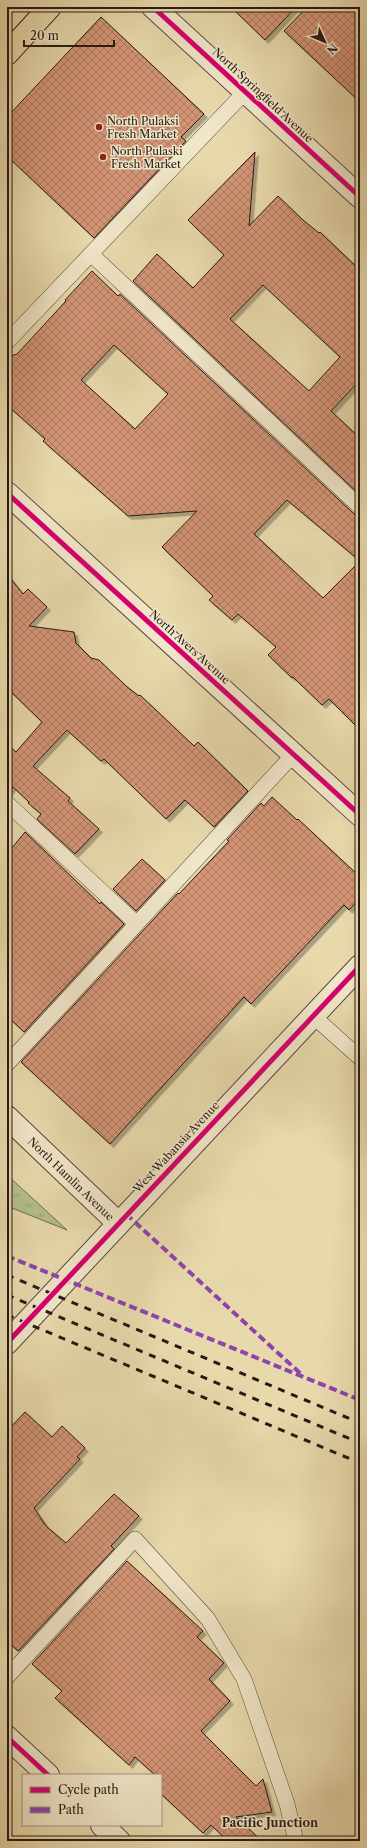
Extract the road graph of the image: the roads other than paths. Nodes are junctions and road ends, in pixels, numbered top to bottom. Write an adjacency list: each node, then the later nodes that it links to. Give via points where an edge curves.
1 (50, 7): 3 (main road)
2 (153, 7): 4 (street, North Springfield Avenue)
3 (7, 54)
4 (245, 92): 5 (street, North Springfield Avenue); 6 (lane)
5 (360, 197)
6 (91, 254): 7 (lane); 9 (lane)
7 (7, 342)
8 (7, 493): 10 (street, North Avers Avenue)
9 (360, 507)
10 (294, 755): 12 (street, North Avers Avenue); 13 (lane)
11 (7, 803): 13 (lane)
12 (360, 815)
13 (137, 924): 17 (lane)
14 (360, 966): 15 (street, West Wabansia Avenue)
15 (313, 1016): 16 (lane); 19 (street, West Wabansia Avenue)
16 (360, 1058)
17 (7, 1064)
18 (7, 1117): 19 (street, North Hamlin Avenue)
19 (118, 1223): 20 (street, West Wabansia Avenue)
20 (7, 1343)
21 (7, 1677): 26 (lane, via 135,1539 208,1619 244,1678 287,1804)
22 (7, 1737): 23 (street)
23 (47, 1774)
24 (103, 1826): 25 (street)
25 (119, 1841)
26 (296, 1841)

